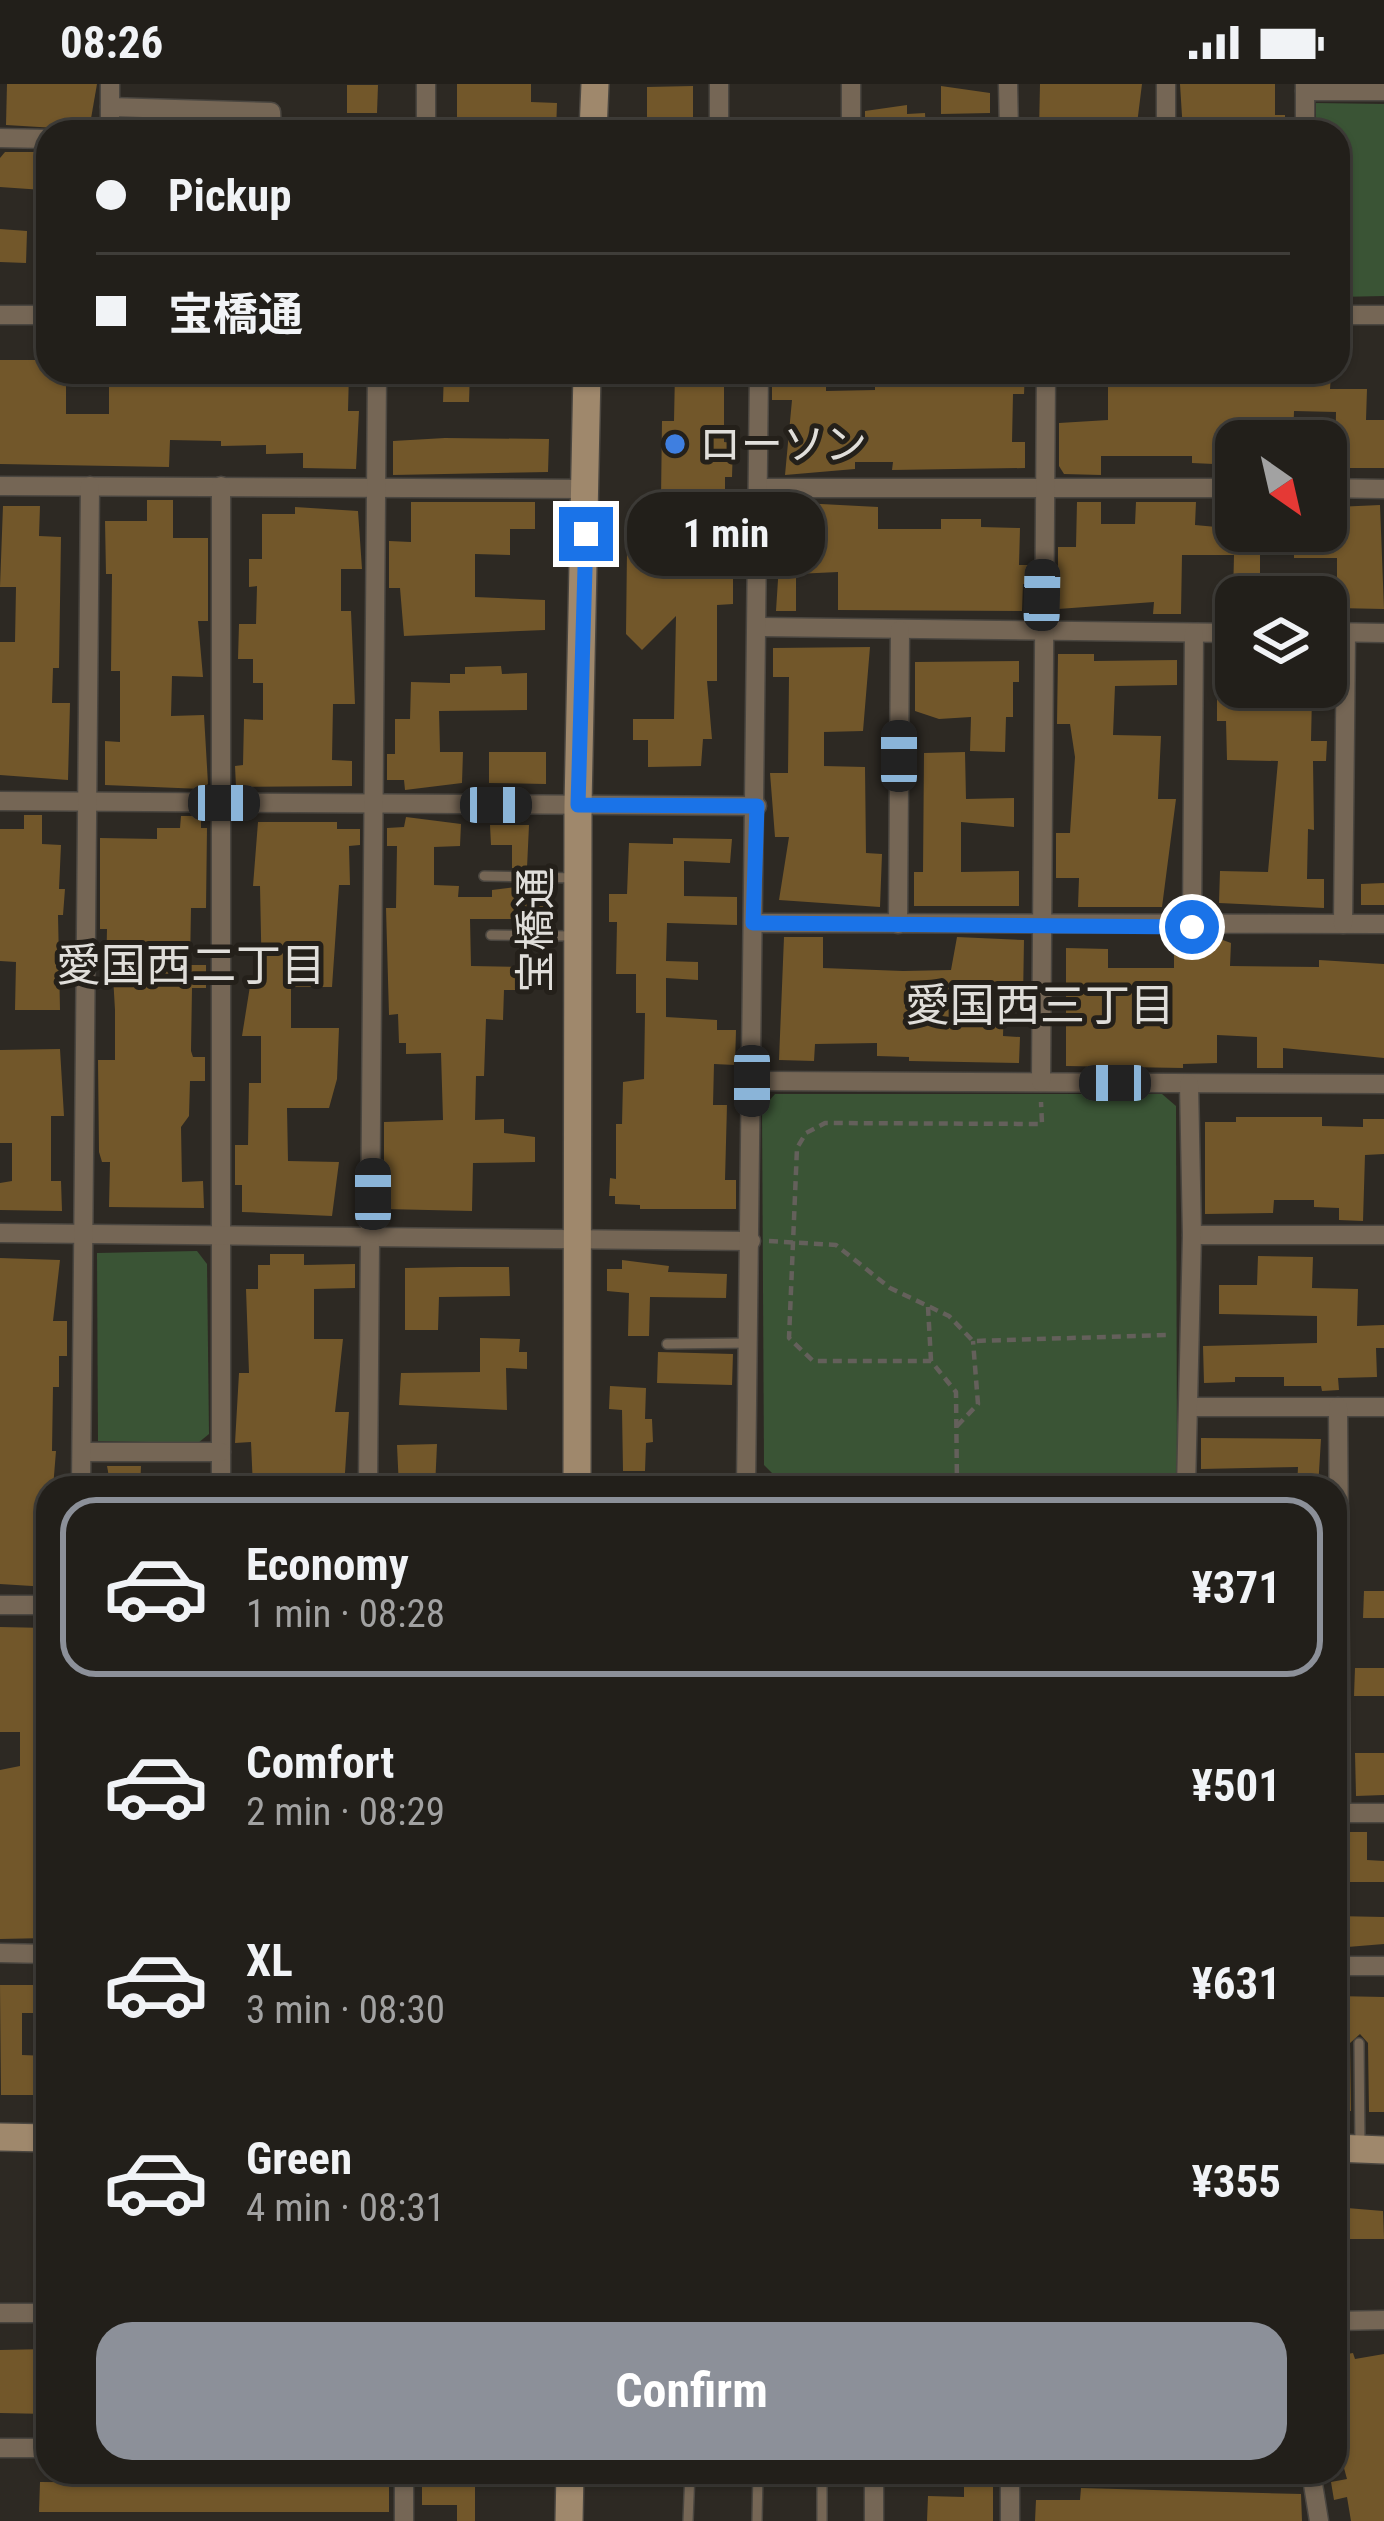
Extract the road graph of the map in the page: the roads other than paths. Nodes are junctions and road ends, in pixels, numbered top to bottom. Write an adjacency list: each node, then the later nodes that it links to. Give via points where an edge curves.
1 (110, 84): 10 (street)
2 (426, 84): 13 (street)
3 (595, 84): 14 (street)
4 (719, 84): 15 (street)
5 (851, 84): 16 (street)
6 (1009, 84): 17 (street)
7 (1166, 84): 18 (street)
8 (1305, 88): 9 (street); 19 (street)
9 (1384, 91)
10 (110, 106): 11 (street); 12 (street, via 272,112)
11 (110, 120)
12 (272, 120)
13 (426, 120)
14 (594, 120)
15 (718, 120)
16 (851, 120)
17 (1009, 120)
18 (1166, 120)
19 (1305, 120)
20 (0, 138): 21 (street)
21 (36, 139)
22 (0, 315): 25 (street)
23 (1350, 315): 24 (street)
24 (1384, 315)
25 (36, 316)
26 (376, 384): 39 (street)
27 (587, 384): 37 (street, 宝橋通)
28 (759, 384): 34 (street)
29 (1046, 384): 33 (street)
30 (0, 486): 31 (street)
31 (90, 486): 32 (street); 49 (street)
32 (220, 486): 39 (street); 50 (street)
33 (1044, 487): 34 (street); 35 (street); 42 (street)
34 (759, 488): 40 (street)
35 (1215, 488)
36 (1347, 488): 38 (street)
37 (587, 489): 39 (street); 52 (street, 宝橋通)
38 (1384, 489)
39 (376, 490): 51 (street)
40 (758, 627): 41 (street); 53 (street)
41 (900, 630): 42 (street); 57 (street)
42 (1041, 631): 44 (street); 60 (street)
43 (1347, 632): 46 (street)
44 (1194, 633): 45 (street); 61 (street)
45 (1215, 633)
46 (1384, 633)
47 (1338, 708): 58 (street)
48 (0, 801): 49 (street)
49 (86, 802): 50 (street); 69 (street)
50 (224, 803): 51 (street); 72 (street)
51 (374, 803): 52 (street); 73 (street)
52 (578, 805): 53 (street); 55 (street, 宝橋通)
53 (757, 806): 56 (street)
54 (484, 876): 55 (lane)
55 (578, 878): 63 (street, 宝橋通)
56 (753, 923): 57 (street); 64 (street)
57 (898, 924): 60 (street)
58 (1343, 924): 59 (street); 61 (street)
59 (1384, 924)
60 (1039, 925): 61 (street); 65 (street)
61 (1192, 927)
62 (491, 935): 63 (lane)
63 (577, 936): 74 (street, 宝橋通)
64 (752, 1081): 65 (street); 75 (street)
65 (1041, 1082): 66 (street)
66 (1189, 1084): 67 (street); 70 (street)
67 (1384, 1084)
68 (0, 1233): 69 (street)
69 (82, 1234): 72 (street); 81 (street)
70 (1192, 1235): 71 (street); 78 (street)
71 (1384, 1235)
72 (222, 1236): 73 (street); 82 (street)
73 (373, 1237): 74 (street); 85 (street)
74 (578, 1238): 75 (street); 86 (street, 宝橋通)
75 (751, 1241): 76 (street)
76 (749, 1343): 77 (lane); 87 (street)
77 (667, 1344)
78 (1189, 1407): 79 (street); 88 (street)
79 (1338, 1407): 80 (street); 89 (street)
80 (1384, 1407)
81 (82, 1452): 82 (street); 83 (street)
82 (221, 1452): 84 (street)
83 (81, 1476)
84 (221, 1476)
85 (368, 1476)
86 (577, 1476)
87 (746, 1476)
88 (1186, 1476)
89 (1338, 1476)
90 (0, 1605): 91 (street)
91 (36, 1605)
92 (1347, 1813): 93 (street)
93 (1384, 1813)
94 (0, 1953): 95 (street)
95 (36, 1954)
96 (1347, 1966): 97 (street)
97 (1384, 1966)
98 (1359, 2043): 101 (lane)
99 (0, 2138): 100 (street)
100 (36, 2138)
101 (1360, 2149)
102 (36, 2312): 103 (street)
103 (0, 2313)
104 (1347, 2320): 105 (street)
105 (1384, 2320)
106 (0, 2448): 107 (street)
107 (36, 2448)
108 (404, 2484): 116 (street)
109 (570, 2484): 117 (street)
110 (690, 2484): 118 (lane)
111 (758, 2484): 119 (lane)
112 (822, 2484): 120 (lane)
113 (874, 2484): 121 (street)
114 (1010, 2484): 122 (street)
115 (1313, 2484): 123 (street)
116 (404, 2521)
117 (569, 2521)
118 (688, 2521)
119 (757, 2521)
120 (822, 2521)
121 (874, 2521)
122 (1010, 2521)
123 (1319, 2521)

